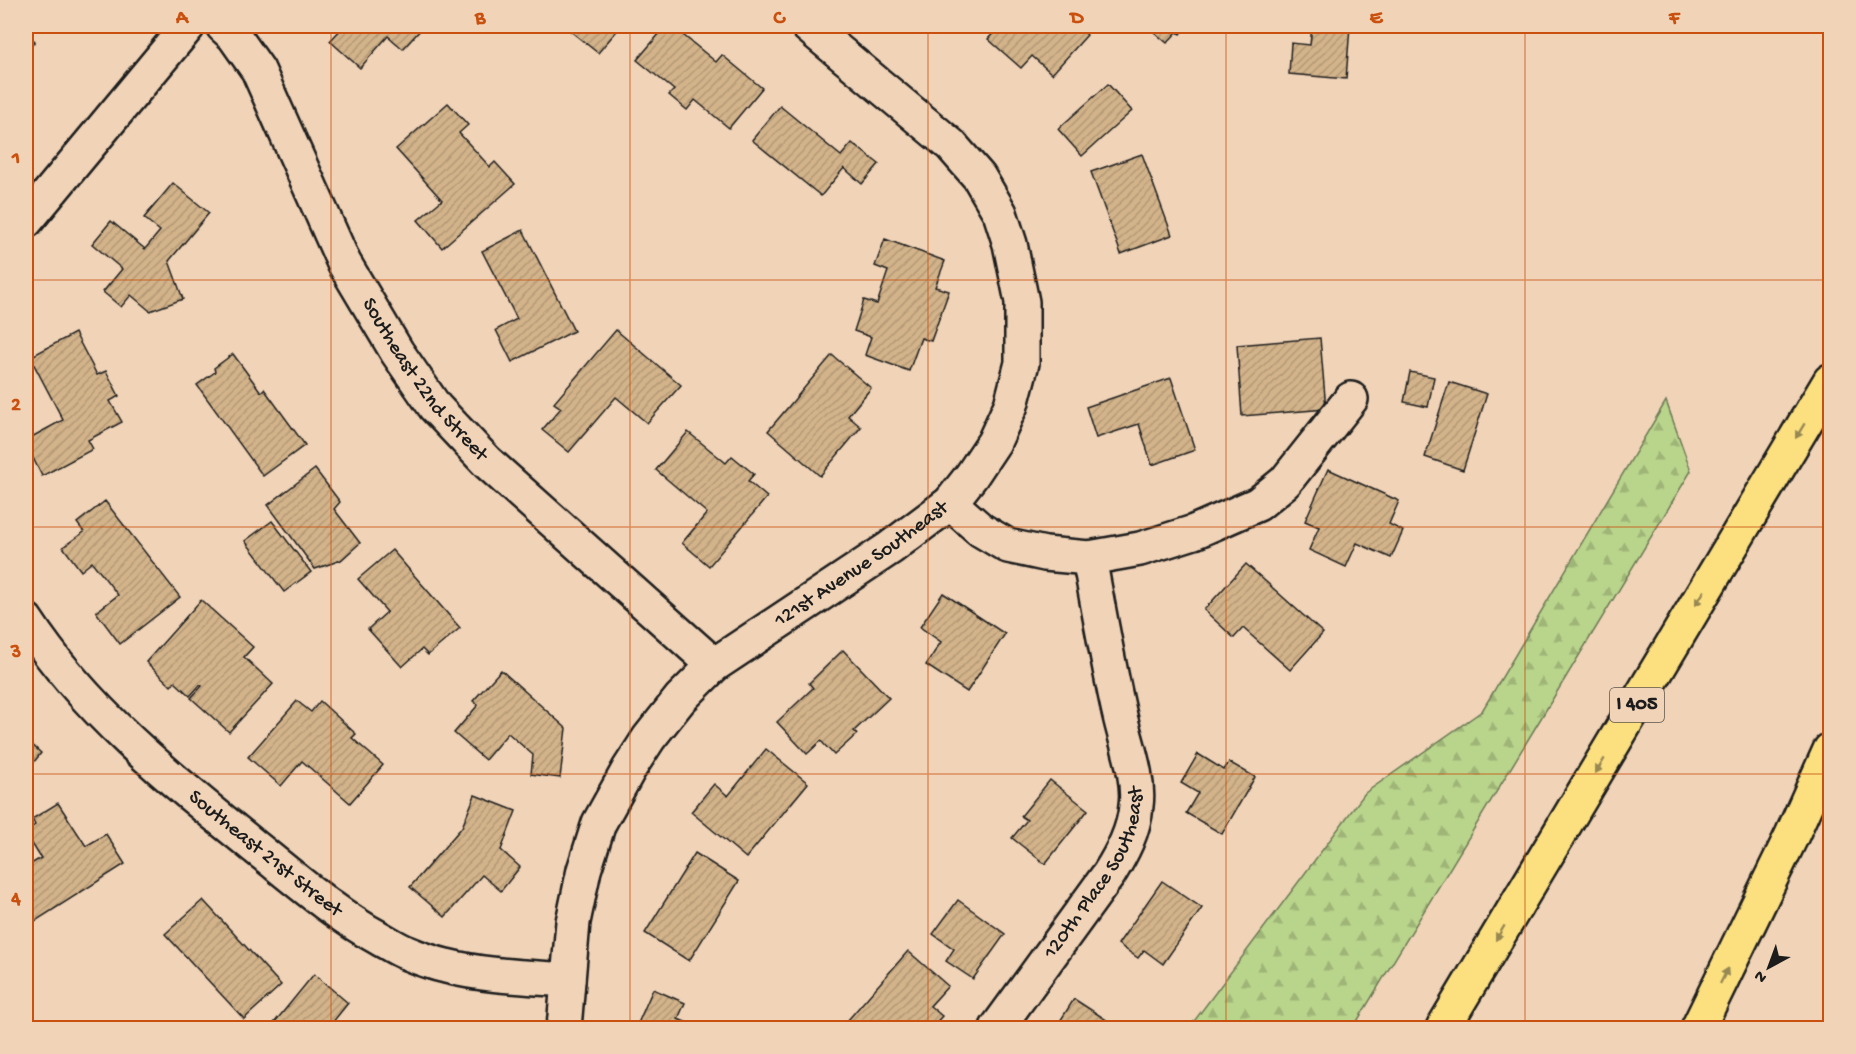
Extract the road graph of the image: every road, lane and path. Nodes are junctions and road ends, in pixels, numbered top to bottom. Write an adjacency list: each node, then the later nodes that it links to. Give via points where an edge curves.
1 (188, 26): 4 (street)
2 (223, 26): 10 (street, Southeast 22nd Street, via 258,70 344,263 435,407 488,462)
3 (808, 26): 7 (street, via 951,146 979,177 1000,213 1010,244 1022,302 1022,363 1011,405 994,442)
4 (26, 221)
5 (1830, 381): 17 (highway, I 405, one-way to 17)
6 (1351, 399): 8 (street, 121st Avenue Southeast, via 1285,482 1258,504 1194,532 1140,549)
7 (950, 503): 8 (street, 121st Avenue Southeast, via 981,530 1008,546); 10 (street, 121st Avenue Southeast, via 890,548)
8 (1089, 558): 16 (street, 120th Place Southeast, via 1135,778 1137,804 1122,854)
9 (26, 620): 14 (street, Southeast 21st Street, via 75,684 131,742 322,902 404,952 445,966 488,974)
10 (714, 665): 14 (street, 121st Avenue Southeast, via 649,738 599,823 573,922)
11 (1830, 750): 13 (highway)
12 (1830, 764): 13 (highway)
13 (1792, 835): 18 (highway, one-way to 13)
14 (568, 980): 15 (street, 121st Avenue Southeast)
15 (564, 1029)
16 (997, 1029)
17 (1443, 1029)
18 (1698, 1029)

